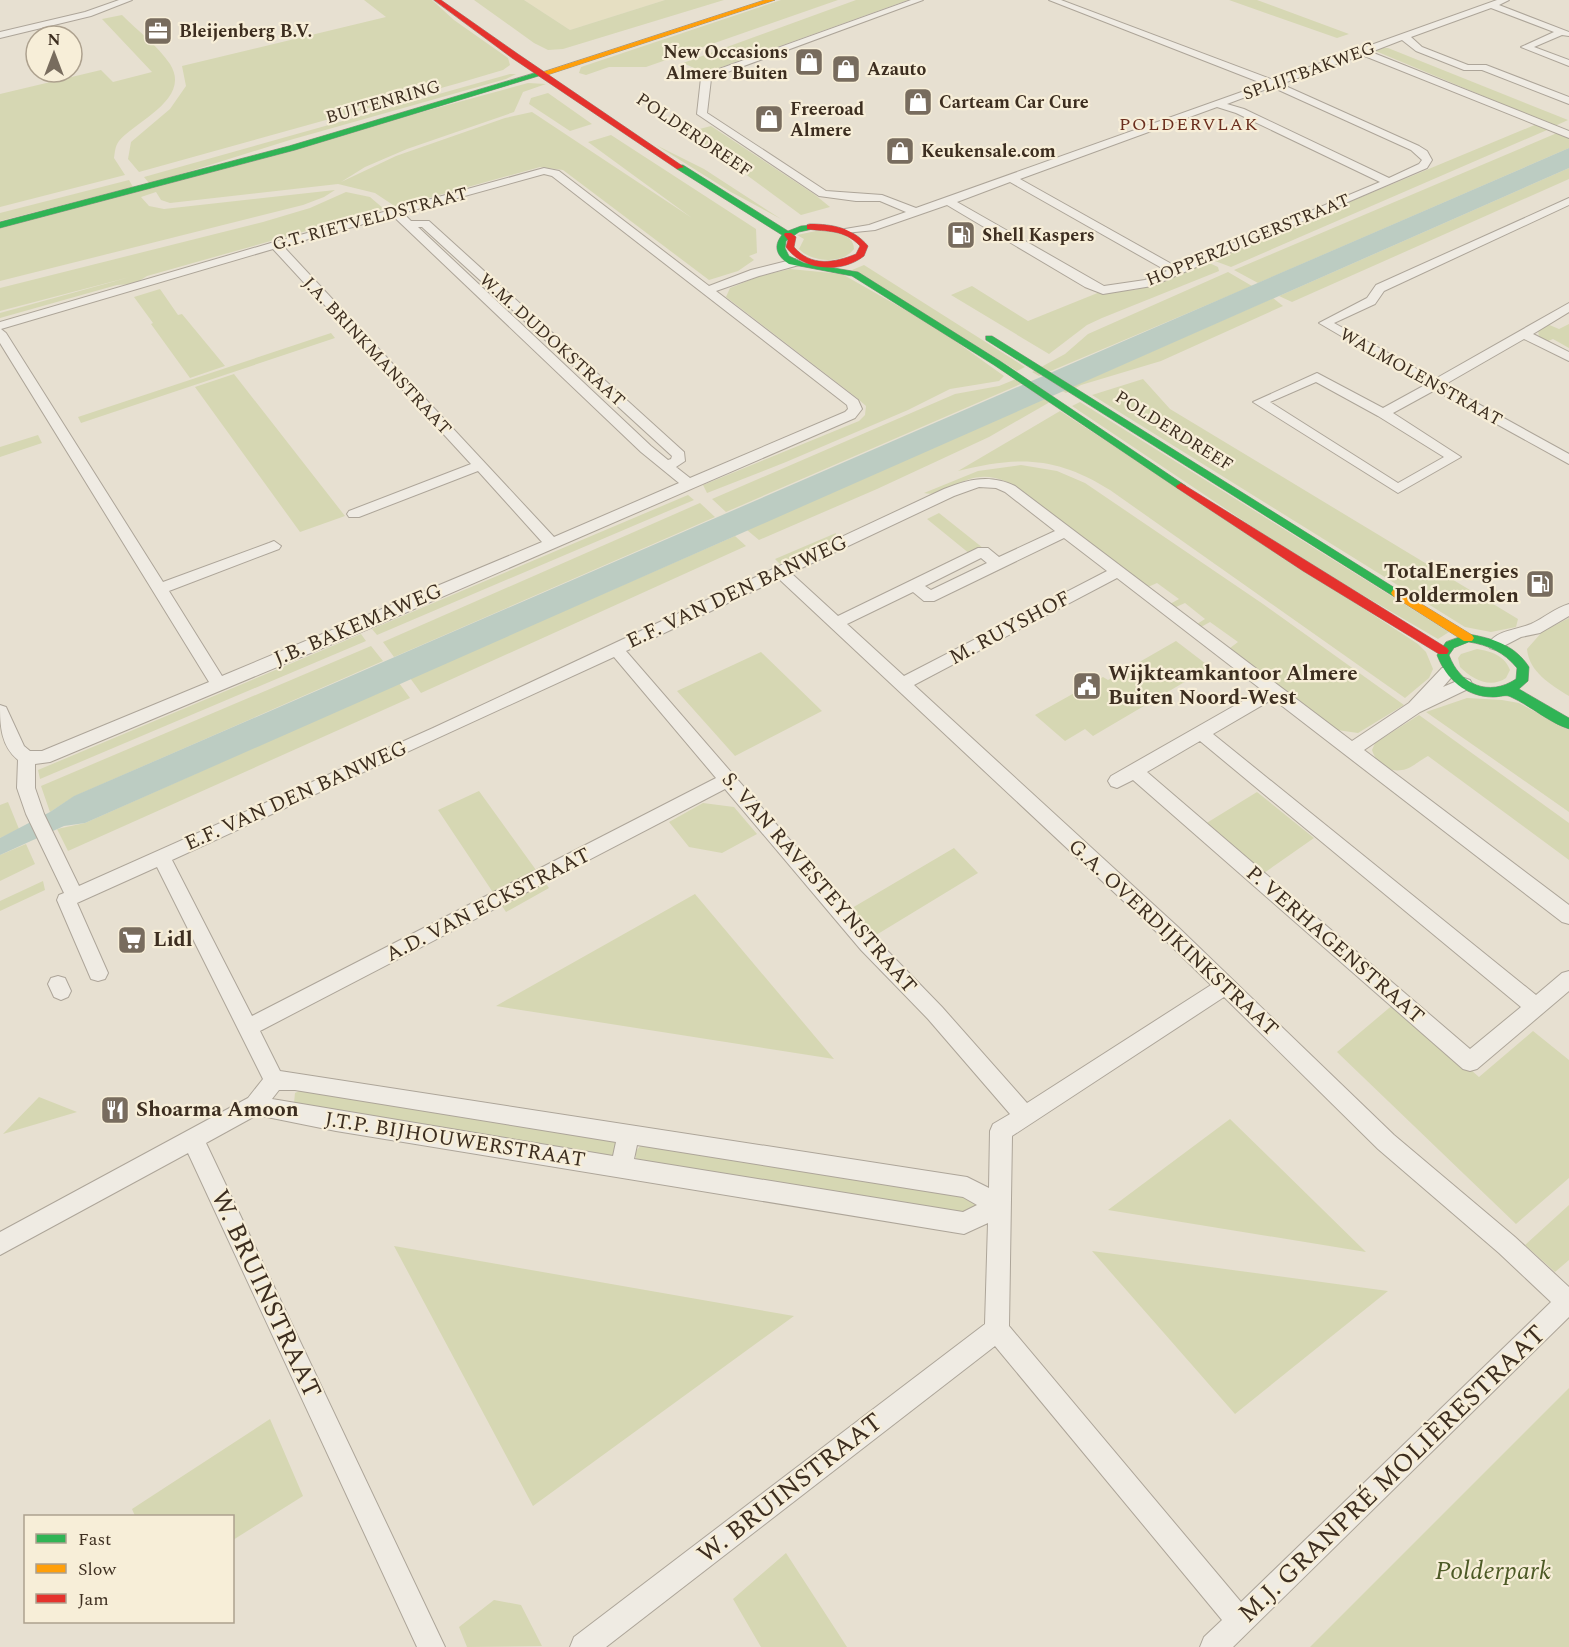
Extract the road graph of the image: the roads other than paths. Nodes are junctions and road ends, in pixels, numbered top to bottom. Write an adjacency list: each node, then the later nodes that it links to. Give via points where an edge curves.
1 (129, 0): 9 (street)
2 (437, 0): 18 (main road, POLDERDREEF)
3 (461, 0): 11 (main road)
4 (736, 0): 16 (main road, BUITENRING)
5 (772, 0): 19 (main road, BUITENRING)
6 (920, 0): 32 (street, via 711,75 706,78 702,114 823,194 882,198)
7 (1053, 0): 22 (street)
8 (1505, 0): 10 (street, SPLIJTBAKWEG)
9 (109, 3): 13 (street, via 88,14)
10 (1491, 5): 12 (street); 14 (street, SPLIJTBAKWEG)
11 (483, 15)
12 (1566, 33): 17 (street, via 1526,47)
13 (0, 35)
14 (1403, 37): 15 (street, SPLIJTBAKWEG); 23 (street, via 1419,49 1467,68 1483,67)
15 (1363, 52): 22 (street, SPLIJTBAKWEG); 25 (street)
16 (549, 60): 18 (main road, BUITENRING); 19 (main road)
17 (1569, 63)
18 (530, 66): 20 (main road, POLDERDREEF); 30 (main road, BUITENRING)
19 (563, 67): 20 (main road, BUITENRING); 21 (main road)
20 (542, 74): 34 (main road, BUITENRING, via 231,165); 37 (main road, POLDERDREEF)
21 (579, 79)
22 (1273, 84): 24 (street, SPLIJTBAKWEG); 27 (street, HOPPERZUIGERSTRAAT, via 1423,153 1427,160 1423,166)
23 (1569, 100)
24 (1217, 104): 26 (street, SPLIJTBAKWEG); 27 (street, HOPPERZUIGERSTRAAT, via 1240,111)
25 (1569, 135)
26 (1011, 178): 28 (street, SPLIJTBAKWEG); 40 (street)
27 (1389, 182): 40 (street, HOPPERZUIGERSTRAAT)
28 (948, 201): 32 (street, SPLIJTBAKWEG); 40 (street, HOPPERZUIGERSTRAAT, via 1103,290 1148,283)
29 (1569, 201): 48 (street, WALMOLENSTRAAT, via 1380,288 1371,302 1325,323)
30 (33, 202)
31 (395, 212): 38 (street, G.T. RIETVELDSTRAAT); 41 (street, G.T. RIETVELDSTRAAT, via 543,171 555,172); 52 (street, W.M. DUDOKSTRAAT)
32 (915, 212): 36 (street, SPLIJTBAKWEG)
33 (791, 218): 35 (main road)
34 (0, 225)
35 (810, 227): 36 (main road, via 826,226); 37 (main road)
36 (854, 234): 39 (main road, via 864,246 864,260 834,264)
37 (787, 236): 39 (main road, via 793,239); 39 (main road, via 780,246)
38 (275, 245): 43 (street, G.T. RIETVELDSTRAAT); 51 (street, J.A. BRINKMANSTRAAT)
39 (794, 260): 41 (street); 72 (main road, POLDERDREEF, via 811,268 850,272 1003,366 1288,556)
40 (1176, 271)
41 (709, 290): 52 (street, J.B. BAKEMAWEG, via 853,403 855,409 850,415)
42 (1569, 307): 46 (street)
43 (0, 326)
44 (977, 331): 69 (main road, POLDERDREEF)
45 (0, 333): 65 (street)
46 (1524, 334): 47 (street); 48 (street)
47 (1569, 357)
48 (1434, 385): 49 (street); 50 (street, WALMOLENSTRAAT)
49 (1383, 413): 49 (street, via 1317,376 1260,402 1398,489 1454,457)
50 (1569, 460)
51 (479, 466): 53 (street); 55 (street, J.A. BRINKMANSTRAAT)
52 (687, 483): 55 (street, J.B. BAKEMAWEG)
53 (354, 514)
54 (1064, 532): 58 (street); 59 (street, E.F. VAN DEN BANWEG, via 1004,486 976,482); 60 (street, E.F. VAN DEN BANWEG)
55 (552, 543): 76 (street, J.B. BAKEMAWEG)
56 (274, 546): 65 (street)
57 (957, 564): 58 (street, via 983,551); 61 (street); 62 (street)
58 (998, 564): 62 (street)
59 (780, 571): 67 (street, G.A. OVERDIJKINKSTRAAT); 71 (street, E.F. VAN DEN BANWEG)
60 (1118, 571): 77 (street, M. RUYSHOF); 79 (street, E.F. VAN DEN BANWEG)
61 (936, 574): 63 (street); 64 (street)
62 (971, 577): 64 (street)
63 (915, 585): 64 (street, via 929,597); 67 (street)
64 (950, 587)
65 (160, 589): 76 (street)
66 (1569, 609): 68 (street)
67 (836, 623): 77 (street, G.A. OVERDIJKINKSTRAAT)
68 (1534, 629): 70 (street); 73 (street, via 1527,640)
69 (1468, 638): 70 (main road); 72 (main road, via 1448,644)
70 (1496, 644): 73 (main road)
71 (616, 649): 89 (street, S. VAN RAVESTEYNSTRAAT); 91 (street, E.F. VAN DEN BANWEG)
72 (1443, 651): 74 (main road)
73 (1510, 652): 75 (main road, via 1523,667)
74 (1448, 672): 78 (main road); 81 (street)
75 (1522, 681): 80 (main road); 82 (main road)
76 (218, 683): 87 (street, J.B. BAKEMAWEG, via 44,757)
77 (902, 684): 96 (street, G.A. OVERDIJKINKSTRAAT)
78 (1464, 684): 80 (main road, via 1496,693); 81 (street)
79 (1275, 690): 85 (street); 86 (street, E.F. VAN DEN BANWEG)
80 (1510, 690): 84 (main road)
81 (1414, 708): 86 (street)
82 (1569, 709)
83 (0, 711): 87 (street, via 17,750)
84 (1569, 724)
85 (1201, 733): 88 (street); 97 (street)
86 (1351, 751): 93 (street, E.F. VAN DEN BANWEG)
87 (27, 758): 92 (street, via 26,788 34,814)
88 (1136, 771): 90 (street); 97 (street, P. VERHAGENSTRAAT, via 1470,1062)
89 (728, 780): 98 (street, A.D. VAN ECKSTRAAT); 101 (street, S. VAN RAVESTEYNSTRAAT, via 868,944)
90 (1117, 781)
91 (161, 857): 92 (street, E.F. VAN DEN BANWEG); 98 (street)
92 (71, 898): 94 (street)
93 (1569, 916)
94 (98, 973)
95 (1569, 979): 97 (street, P. VERHAGENSTRAAT)
96 (1225, 986): 101 (street); 107 (street, G.A. OVERDIJKINKSTRAAT, via 1386,1142)
97 (1536, 1006)
98 (247, 1028): 99 (street)
99 (274, 1080): 100 (street); 102 (street, J.T.P. BIJHOUWERSTRAAT)
100 (255, 1105): 103 (street); 104 (street, J.T.P. BIJHOUWERSTRAAT)
101 (1025, 1116): 105 (street, via 1001,1131)
102 (629, 1134): 104 (street); 105 (street, J.T.P. BIJHOUWERSTRAAT, via 967,1187)
103 (193, 1139): 106 (street); 110 (street, W. BRUINSTRAAT)
104 (621, 1167): 105 (street, J.T.P. BIJHOUWERSTRAAT, via 964,1223)
105 (998, 1206): 108 (street)
106 (0, 1244)
107 (1569, 1301): 109 (street, M.J. GRANPRÉ MOLIÈRESTRAAT)
108 (997, 1330): 109 (street); 111 (street, W. BRUINSTRAAT)
109 (1241, 1622): 112 (street, M.J. GRANPRÉ MOLIÈRESTRAAT)
110 (431, 1647)
111 (584, 1647)
112 (1214, 1647)

